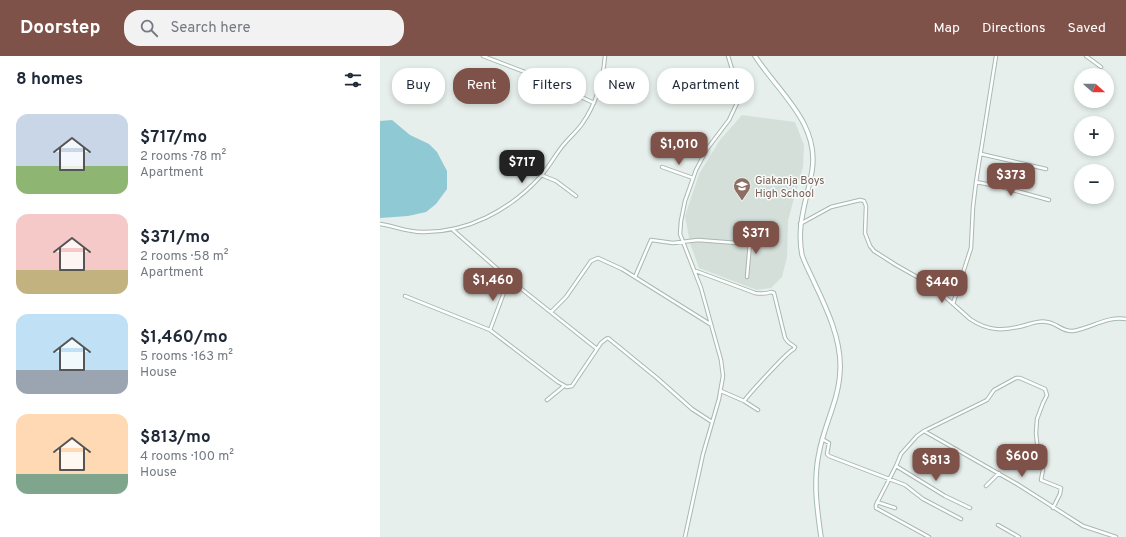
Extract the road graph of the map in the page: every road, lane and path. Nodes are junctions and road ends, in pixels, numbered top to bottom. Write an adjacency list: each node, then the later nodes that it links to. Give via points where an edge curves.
1 (483, 56): 9 (street)
2 (605, 56): 8 (street)
3 (728, 56): 14 (street, via 737,85 738,101 729,120 701,160)
4 (755, 56): 19 (main road, via 795,107 812,147 812,170)
5 (996, 56): 10 (street)
6 (1086, 56): 7 (street)
7 (1100, 67)
8 (603, 68)
9 (594, 103): 13 (street, via 582,125 565,143)
10 (981, 154): 12 (street); 15 (street)
11 (662, 167): 14 (street)
12 (1046, 169)
13 (542, 175): 16 (street); 20 (street, via 499,211 477,222)
14 (693, 178): 22 (street, via 682,214)
15 (976, 182): 17 (street); 29 (street, via 971,248)
16 (576, 196)
17 (1049, 200)
18 (380, 224): 20 (street, via 410,232)
19 (800, 224): 29 (street, via 831,207 864,201 865,233 874,251 933,286); 42 (main road, via 803,256 825,305 840,360 836,395)
20 (452, 229): 27 (street)
21 (751, 231): 23 (street)
22 (682, 242): 23 (street, via 698,240); 24 (street); 25 (street, via 651,240)
23 (750, 244): 26 (street)
24 (695, 271): 32 (street); 38 (street, via 755,293 774,292 785,338 795,347)
25 (635, 277): 30 (street, via 603,259 596,258); 32 (street)
26 (747, 277)
27 (509, 279): 30 (street); 33 (street)
28 (405, 296): 33 (street)
29 (954, 304): 31 (street, via 976,324 992,329 1005,330 1047,322 1063,330 1072,331 1113,318)
30 (551, 312): 34 (street)
31 (1126, 319)
32 (711, 324): 36 (street, via 722,367)
33 (490, 330): 35 (street)
34 (597, 349): 35 (street, via 572,386); 40 (street, via 606,338 609,339 692,409)
35 (564, 386): 37 (street)
36 (721, 391): 38 (street); 40 (street)
37 (547, 400)
38 (744, 401): 39 (street)
39 (758, 410)
40 (712, 422): 54 (street)
41 (924, 431): 43 (street, via 903,450); 44 (street); 50 (street, via 981,404 994,390 1016,378 1045,389 1047,395 1038,419 1036,438 1043,470 1041,480 1061,488)
42 (822, 439): 45 (street, via 829,443 829,456); 55 (main road, via 816,483)
43 (896, 466): 45 (street); 49 (street)
44 (999, 473): 46 (street); 50 (street)
45 (888, 479): 47 (street); 51 (street, via 905,484 923,499)
46 (986, 486)
47 (877, 502): 48 (street); 56 (street, via 877,509)
48 (895, 508)
49 (970, 508)
50 (1053, 508): 53 (street, via 1083,526)
51 (961, 519)
52 (998, 525): 57 (street)
53 (1109, 536): 58 (street)
54 (685, 537)
55 (821, 537)
56 (929, 537)
57 (1019, 537)
58 (1116, 537)

